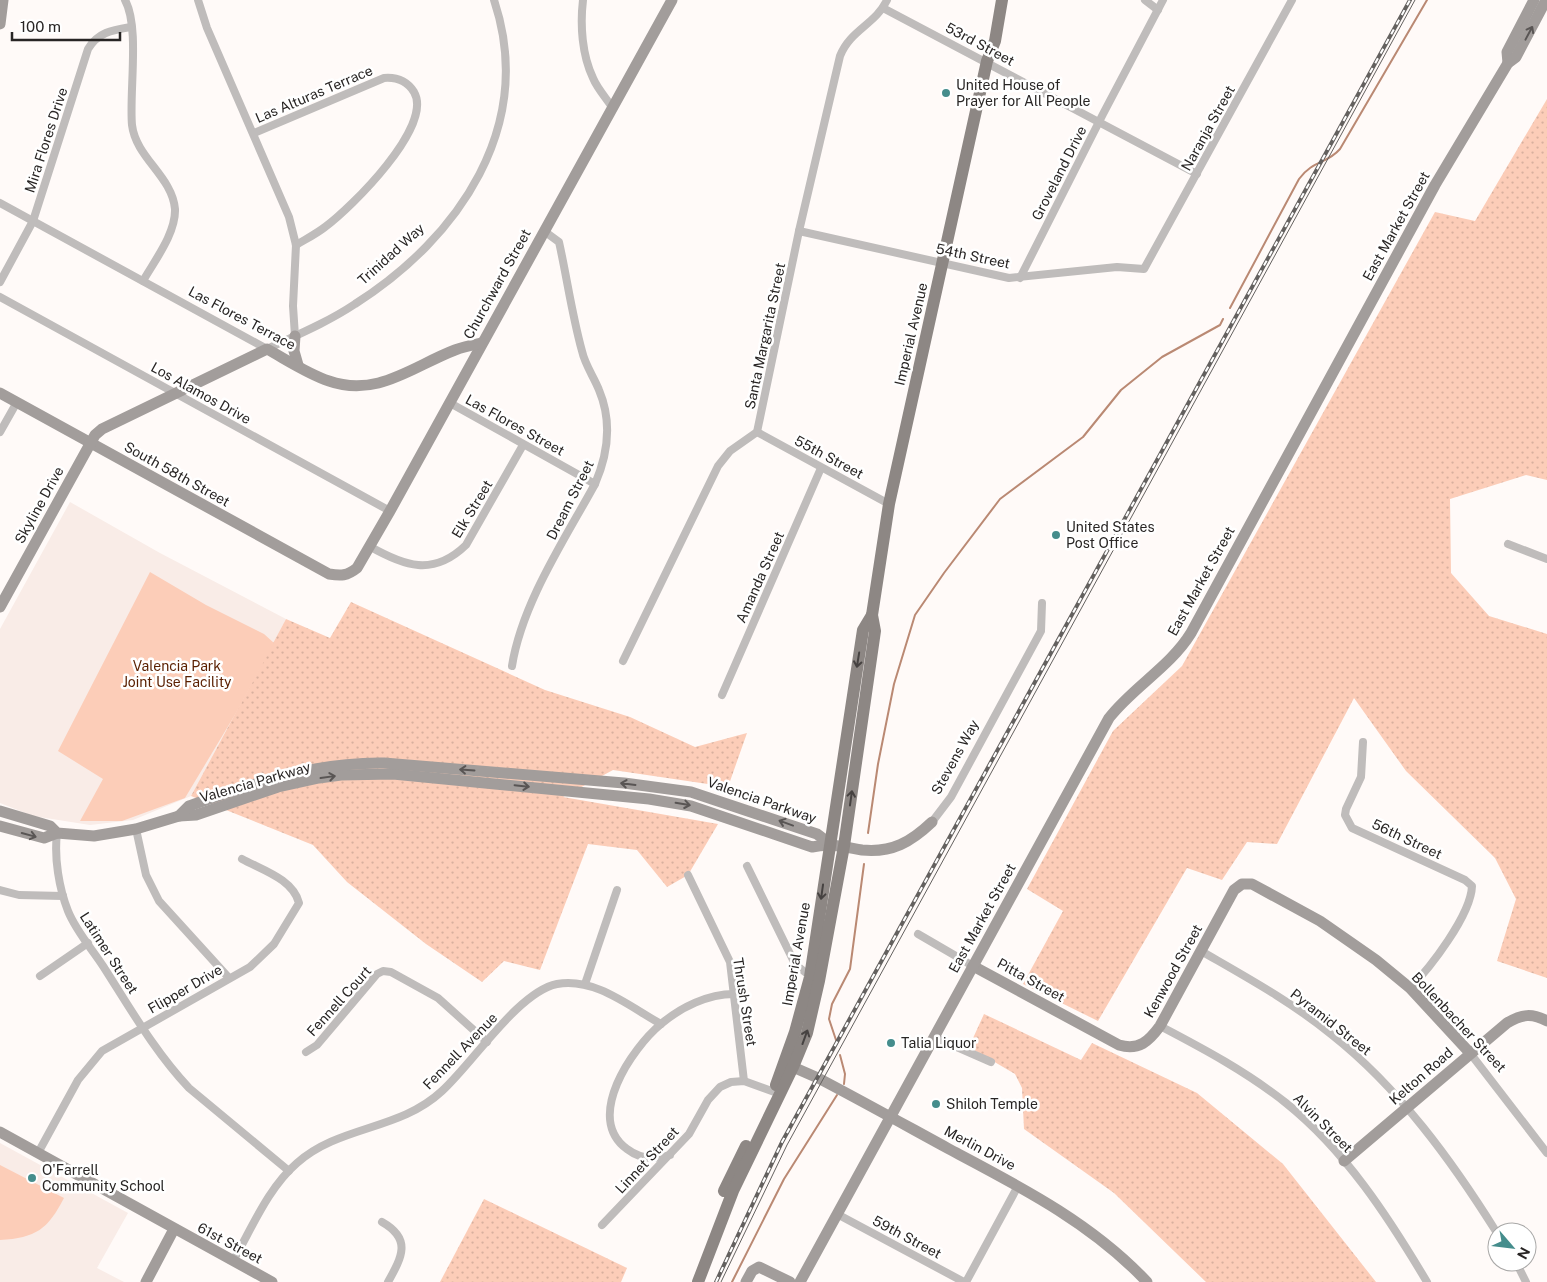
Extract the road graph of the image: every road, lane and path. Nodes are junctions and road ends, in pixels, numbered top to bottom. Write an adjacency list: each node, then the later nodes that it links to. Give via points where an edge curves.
1 (3, 0): 17 (street)
2 (126, 0): 18 (street)
3 (198, 0): 23 (street, via 207,28)
4 (494, 0): 36 (street, Trinidad Way, via 504,53 504,98 494,145 479,178 432,240 382,286 354,305)
5 (583, 0): 21 (street, via 581,25 585,52 593,78)
6 (672, 0): 21 (street, Churchward Street)
7 (887, 0): 15 (street, Santa Margarita Street)
8 (996, 0): 19 (main road, Imperial Avenue)
9 (1002, 0): 19 (main road, Imperial Avenue, via 995,41)
10 (1144, 0): 16 (street)
11 (1163, 0): 16 (street, Groveland Drive)
12 (1292, 0): 24 (street, Naranja Street)
13 (1534, 0): 20 (street, East Market Street, via 1507,52)
14 (1546, 0): 20 (street, East Market Street, one-way to 14, via 1516,57)
15 (883, 8): 19 (street, 53rd Street); 28 (street, Santa Margarita Street, via 844,44)
16 (1158, 10): 22 (street, Groveland Drive)
17 (0, 24)
18 (131, 27): 26 (street, Mira Flores Drive, via 106,32 88,49); 33 (street, via 134,135 142,152 169,188 175,208 169,235)
19 (987, 61): 22 (street, 53rd Street); 30 (main road, Imperial Avenue)
20 (1508, 63): 80 (street, East Market Street, via 1430,194 1191,633 1174,655 1127,696 1109,718)
21 (612, 107): 27 (street, Churchward Street)
22 (1099, 124): 24 (street, 53rd Street); 32 (street, Groveland Drive)
23 (254, 133): 29 (street, via 289,217); 29 (street, Las Alturas Terrace, via 384,78 400,80 415,95 414,119 384,168 336,218)
24 (1196, 174): 31 (street, Naranja Street)
25 (0, 203): 26 (street, Las Flores Terrace)
26 (32, 221): 33 (street, Las Flores Terrace); 34 (street, Mira Flores Drive)
27 (544, 231): 37 (street, Churchward Street); 49 (street, Dream Street, via 559,242 582,353 604,409 607,448)
28 (799, 231): 30 (street, 54th Street); 45 (street, Santa Margarita Street)
29 (296, 246): 36 (street)
30 (943, 263): 32 (street, 54th Street); 50 (main road, Imperial Avenue)
31 (1144, 269): 32 (street, 54th Street, via 1117,267)
32 (1020, 278)
33 (143, 281): 38 (street, Las Flores Terrace)
34 (0, 282)
35 (0, 297): 41 (street, Los Alamos Drive)
36 (295, 336): 38 (street, Trinidad Way); 39 (street, via 294,351)
37 (481, 343): 39 (street, Las Flores Terrace, via 455,350 393,380 366,386 329,381); 43 (street, Churchward Street)
38 (267, 349): 39 (street, Las Flores Terrace); 41 (street, Trinidad Way)
39 (298, 365)
40 (0, 393): 42 (street, South 58th Street)
41 (176, 393): 46 (street, Trinidad Way, via 102,429); 51 (street, Los Alamos Drive)
42 (17, 402): 44 (street); 46 (street, South 58th Street)
43 (450, 402): 47 (street, Las Flores Street); 51 (street, Churchward Street)
44 (0, 432)
45 (757, 432): 48 (street, 55th Street); 59 (street, via 730,451 718,466)
46 (90, 444): 55 (street, South 58th Street, via 329,574); 57 (street, Skyline Drive)
47 (523, 445): 49 (street, Las Flores Street); 53 (street, Elk Street, via 466,545 454,555 433,564 417,566 395,560)
48 (821, 468): 50 (street, 55th Street); 61 (street, Amanda Street)
49 (595, 484): 60 (street, Dream Street, via 536,595)
50 (889, 504): 58 (main road, Imperial Avenue)
51 (390, 511): 53 (street, Churchward Street)
52 (1508, 544): 54 (street)
53 (369, 546): 55 (street, Churchward Street, via 357,568)
54 (1547, 559)
55 (342, 576)
56 (1042, 603): 64 (street, Stevens Way, via 1041,631 950,797)
57 (0, 607)
58 (872, 615): 68 (main road, Imperial Avenue, one-way to 68, via 863,630); 69 (main road, Imperial Avenue, one-way to 58, via 875,631)
59 (623, 661)
60 (512, 666)
61 (722, 695)
62 (1363, 742): 85 (street, 56th Street, via 1361,777 1345,815 1352,828 1472,886 1468,902 1444,949)
63 (0, 811): 67 (street, Valencia Parkway, via 50,826)
64 (932, 822): 69 (street, Stevens Way, via 905,844 883,851)
65 (0, 826): 67 (street, Valencia Parkway, one-way to 67, via 44,838)
66 (136, 829): 67 (street, Valencia Parkway, via 94,836); 68 (street, Valencia Parkway, via 179,816 189,806 290,773 348,763 384,763 624,783 691,792 817,834); 82 (street, via 146,875 159,901)
67 (57, 833): 75 (street, Latimer Street, via 56,847)
68 (829, 843): 69 (street, Stevens Way); 83 (main road, Imperial Avenue, one-way to 83)
69 (844, 846): 83 (main road, Imperial Avenue)
70 (242, 858): 82 (street, Flipper Drive, via 289,884 299,902 263,957)
71 (747, 866): 83 (street, via 795,964)
72 (688, 875): 86 (street, Thrush Street, via 730,962)
73 (0, 890): 75 (street, via 20,895)
74 (617, 890): 84 (street)
75 (64, 896): 78 (street, Latimer Street, via 69,913)
76 (1230, 898): 79 (street, Kenwood Street); 85 (street, Bollenbacher Street, via 1236,887 1242,884 1256,885 1348,939)
77 (918, 934): 80 (street, Pitta Street)
78 (88, 944): 81 (street); 90 (street, Latimer Street)
79 (1201, 951): 89 (street, Kenwood Street); 100 (street, Pyramid Street, via 1277,995 1332,1034 1376,1073)
80 (974, 966): 91 (street, East Market Street); 93 (street, Pitta Street, via 1119,1046)
81 (40, 976)
82 (229, 978): 90 (street, Flipper Drive)
83 (814, 979): 97 (main road, Imperial Avenue, via 806,1033)
84 (585, 984): 88 (street); 92 (street, Fennell Avenue, via 551,986 528,998)
85 (1410, 988): 95 (street, Bollenbacher Street)
86 (734, 994): 88 (street, via 700,1001); 98 (street, Thrush Street)
87 (1547, 1021): 95 (street, Kelton Road, via 1530,1014 1520,1016)
88 (661, 1024): 105 (street, via 631,1059 611,1099 609,1118 614,1136 633,1153 651,1158)
89 (1160, 1026): 93 (street, Kenwood Street, via 1146,1043); 106 (street, Alvin Street, via 1235,1066 1287,1104)
90 (143, 1027): 103 (street, Flipper Drive, via 102,1051 91,1062); 107 (street, Latimer Street, via 189,1088)
91 (934, 1037): 96 (street); 101 (street, East Market Street)
92 (487, 1042): 94 (street, Fennell Court, via 438,998 391,972 383,971 317,1045); 107 (street, Fennell Avenue, via 442,1091 424,1105 403,1117 324,1144)
93 (1131, 1048)
94 (306, 1052)
95 (1470, 1053): 100 (street, Kelton Road); 104 (street, Bollenbacher Street)
96 (990, 1062)
97 (789, 1066): 99 (main road, Imperial Avenue); 101 (street, Merlin Drive)
98 (744, 1081): 99 (street); 105 (street, Linnet Street, via 725,1084 712,1095 689,1134)
99 (777, 1092): 118 (main road, Imperial Avenue, via 733,1171); 119 (main road, Imperial Avenue, via 733,1191)
100 (1406, 1108): 106 (street, Kelton Road); 111 (street, Pyramid Street)
101 (890, 1117): 108 (street, Merlin Drive); 109 (street, East Market Street)
102 (0, 1132): 103 (street, 61st Street)
103 (38, 1153): 113 (street, 61st Street)
104 (1547, 1153)
105 (670, 1155): 112 (street, Linnet Street)
106 (1344, 1161): 125 (street, Alvin Street, via 1409,1251)
107 (289, 1171): 114 (street, Fennell Avenue, via 276,1187)
108 (1018, 1186): 123 (street); 124 (street, Merlin Drive, via 1091,1233)
109 (837, 1214): 122 (street, East Market Street); 123 (street, 59th Street)
110 (382, 1222): 117 (street, via 399,1235 402,1244)
111 (1491, 1222)
112 (602, 1225)
113 (174, 1229): 114 (street, 61st Street); 115 (street)
114 (234, 1261): 116 (street, 61st Street)
115 (146, 1282)
116 (272, 1282)
117 (388, 1282)
118 (689, 1282)
119 (698, 1282)
120 (746, 1282): 121 (street, via 752,1271 759,1267)
121 (790, 1282)
122 (800, 1282)
123 (965, 1282)
124 (1147, 1282)
125 (1427, 1282)

